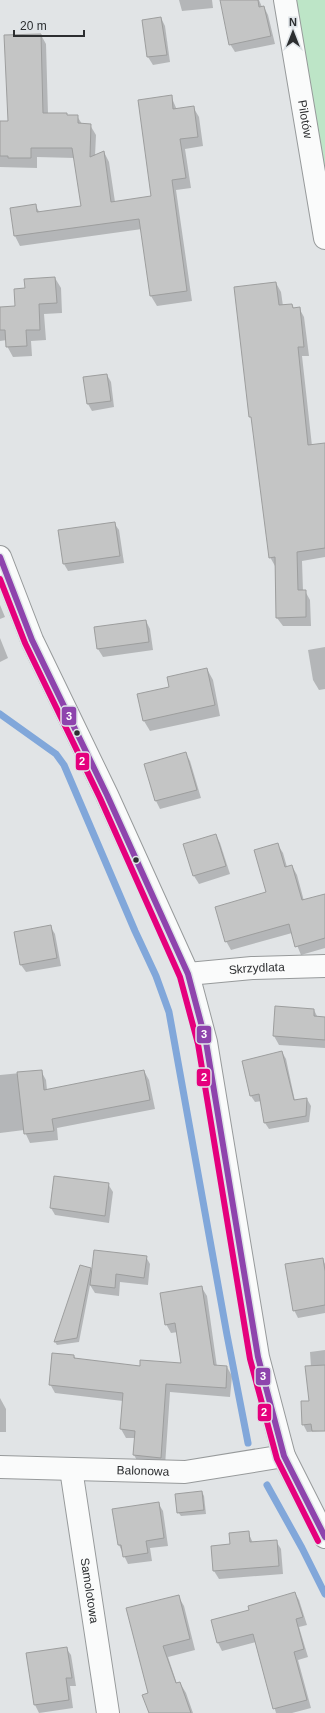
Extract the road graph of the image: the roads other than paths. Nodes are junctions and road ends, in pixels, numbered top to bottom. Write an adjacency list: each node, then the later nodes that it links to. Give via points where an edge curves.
1 (285, 0): 2 (street, Pilotów)
2 (321, 194): 3 (street, Pilotów)
3 (325, 238)
4 (0, 557): 6 (street, via 32,640 107,795)
5 (325, 966): 6 (street, Skrzydlata, via 252,968)
6 (188, 974): 7 (street, via 206,1042 258,1357)
7 (284, 1456): 9 (street, Balonowa, via 185,1472); 10 (street)
8 (0, 1467): 9 (street, Balonowa)
9 (71, 1469): 11 (street, Samolotowa)
10 (325, 1537)
11 (108, 1713)

